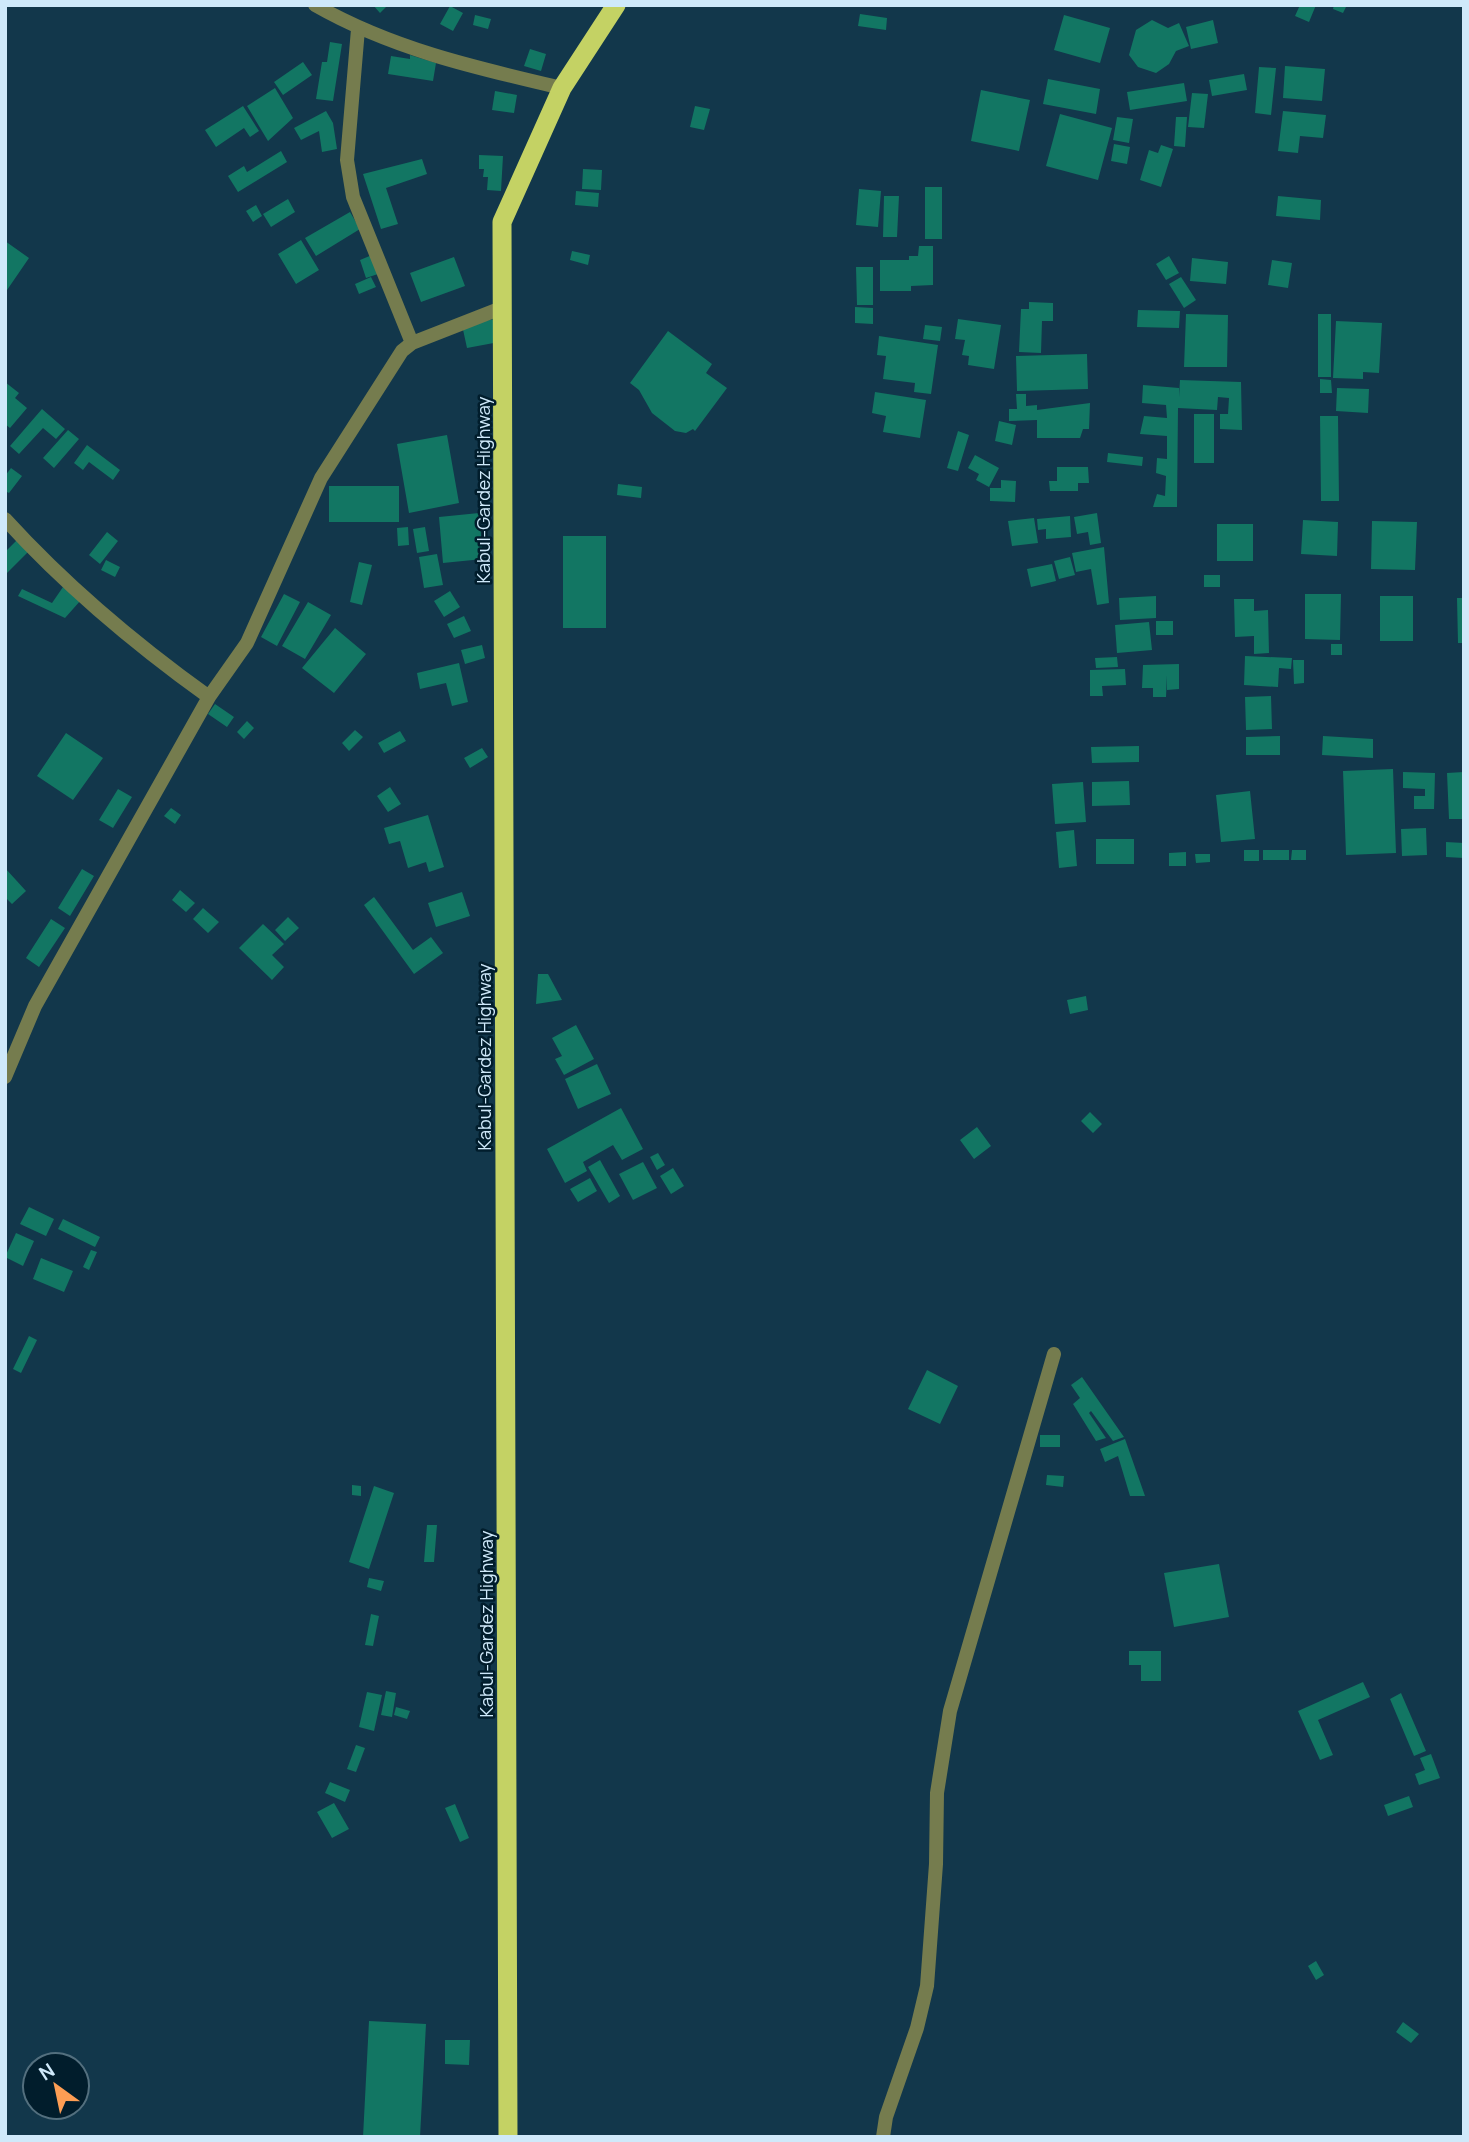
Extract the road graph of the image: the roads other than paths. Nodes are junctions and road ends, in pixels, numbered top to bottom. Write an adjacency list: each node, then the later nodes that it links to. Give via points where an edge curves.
1 (314, 5): 3 (street)
2 (616, 5): 4 (highway, Kabul-Gardez Highway)
3 (358, 30): 4 (street, via 455,64); 6 (street, via 347,160 353,197)
4 (562, 88): 5 (highway, Kabul-Gardez Highway, via 502,222)
5 (504, 307): 6 (street); 11 (highway, Kabul-Gardez Highway)
6 (412, 343): 8 (street, via 402,351 321,478 247,643)
7 (5, 519): 8 (street, via 63,580 130,639)
8 (209, 698): 9 (street, via 35,1006)
9 (5, 1077)
10 (1054, 1354): 12 (street, via 950,1711 937,1793 927,1986)
11 (508, 2137)
12 (883, 2137)

